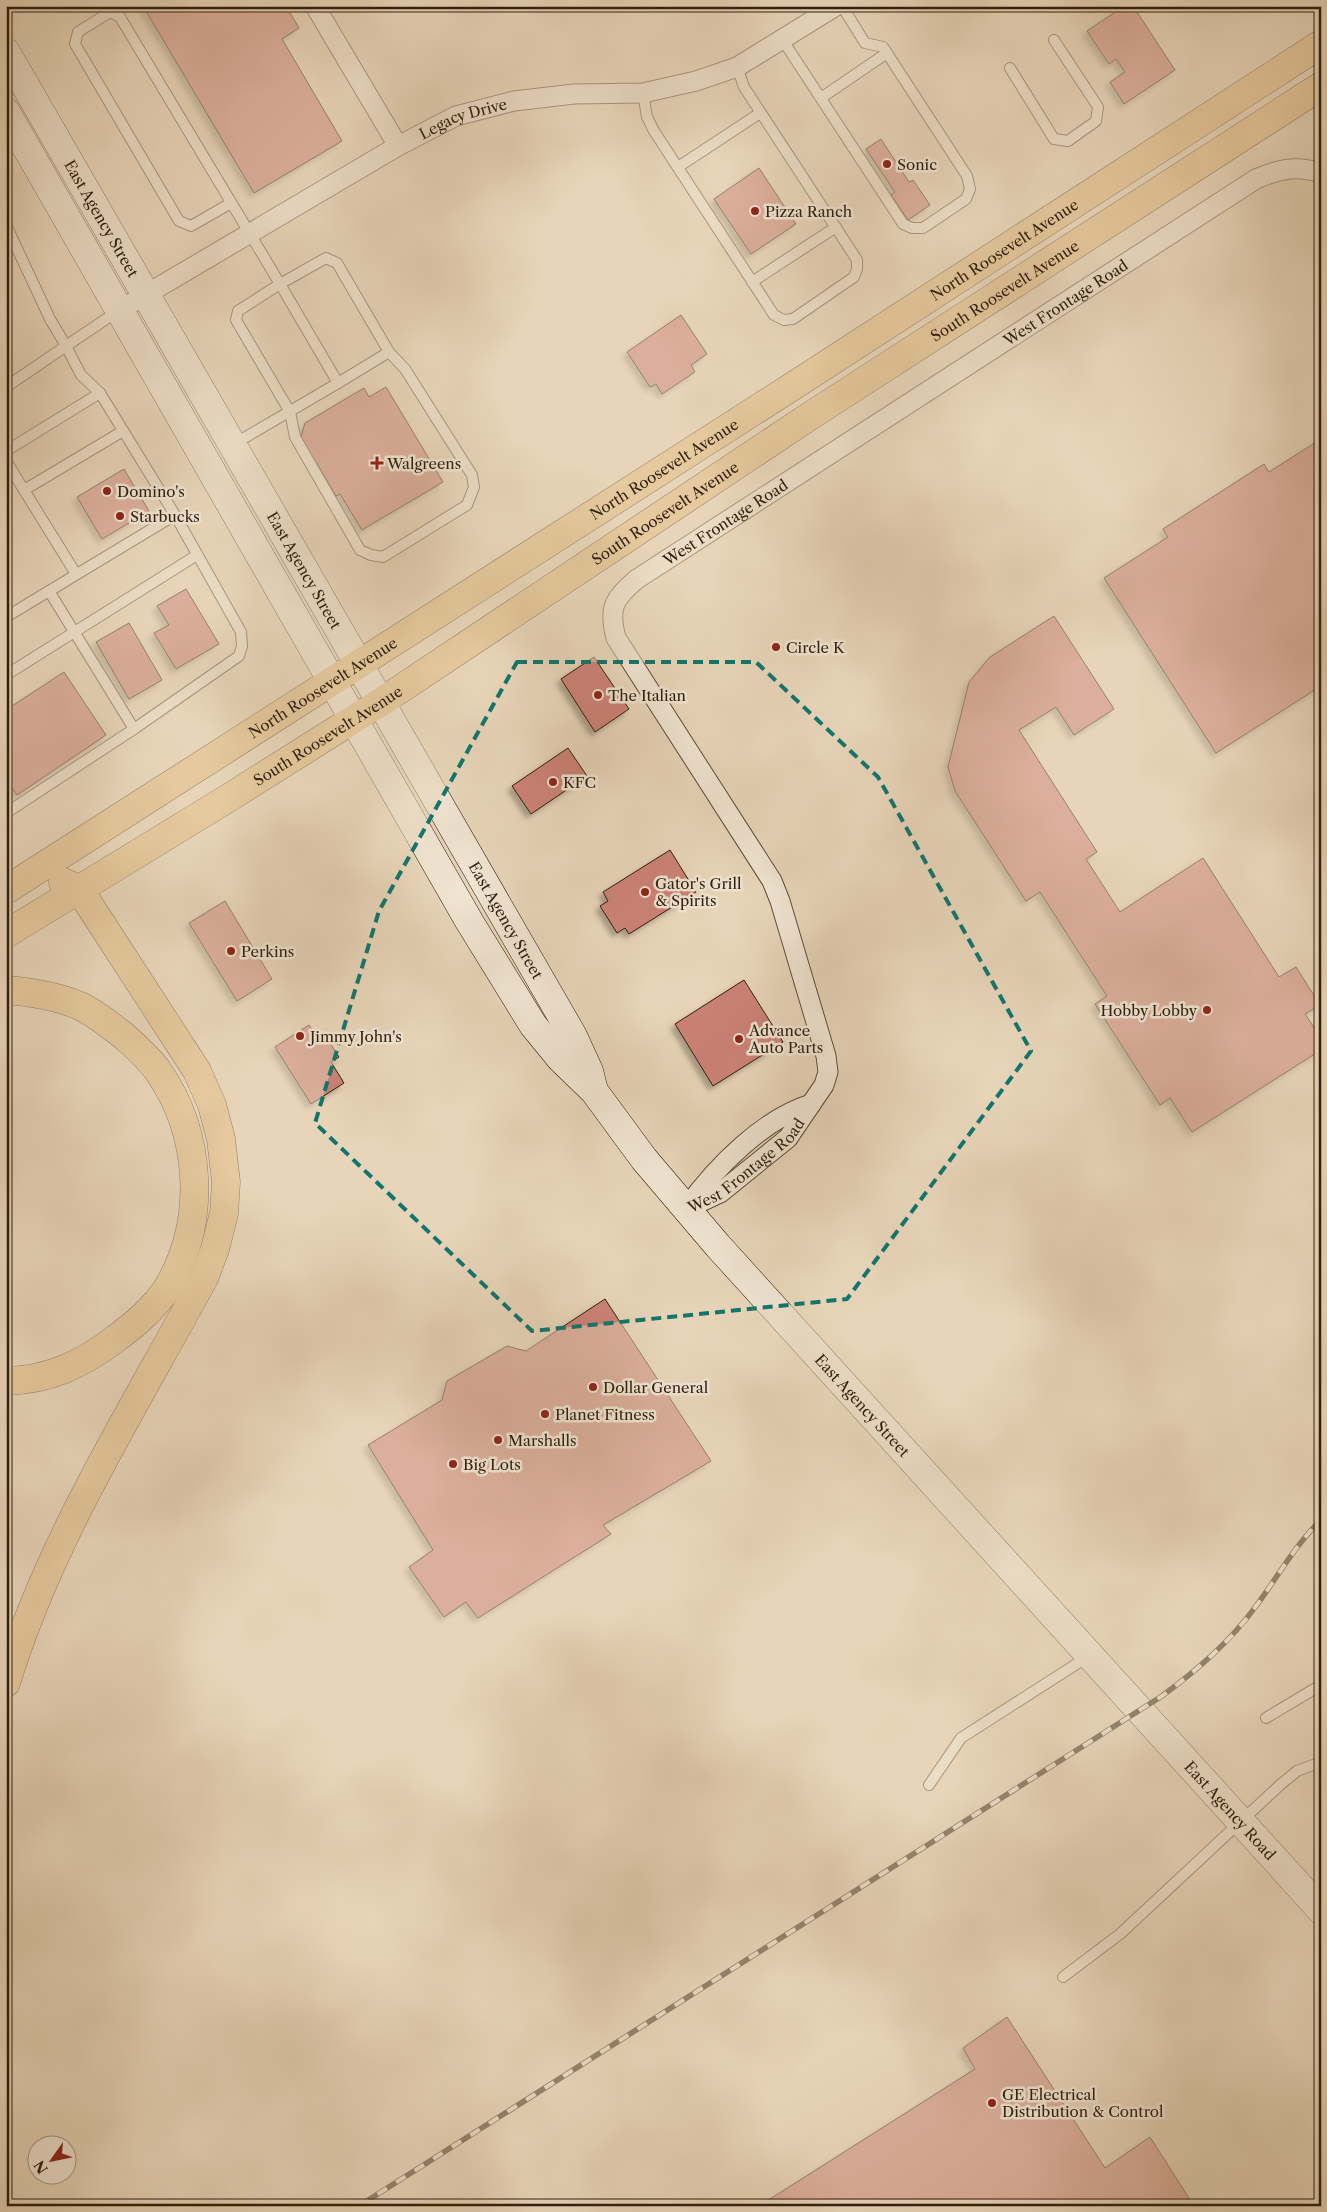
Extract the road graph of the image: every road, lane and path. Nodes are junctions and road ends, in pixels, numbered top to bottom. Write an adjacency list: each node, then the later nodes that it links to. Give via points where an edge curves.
1 (315, 6): 16 (street)
2 (836, 6): 4 (street, Legacy Drive)
3 (842, 6): 8 (lane, via 865,43 882,47)
4 (782, 39): 9 (street, Legacy Drive); 13 (lane)
5 (1054, 40): 10 (lane, via 1098,107 1096,122 1068,141 1054,139)
6 (1321, 44): 44 (highway, North Roosevelt Avenue)
7 (6, 52): 25 (main road, East Agency Street)
8 (887, 53): 13 (lane); 13 (lane, via 967,176 970,189 966,199 923,228 903,224)
9 (737, 67): 12 (street, Legacy Drive, via 696,81); 15 (lane, via 744,87)
10 (1010, 68)
11 (1321, 86): 47 (highway, South Roosevelt Avenue, via 810,416)
12 (643, 93): 16 (street, Legacy Drive, via 574,94 514,101 456,116); 17 (lane, via 647,117)
13 (821, 98)
14 (6, 112): 26 (main road, East Agency Street)
15 (760, 113): 17 (lane); 20 (lane)
16 (398, 146): 22 (street, Legacy Drive)
17 (678, 167): 23 (lane)
18 (1321, 173): 57 (street, West Frontage Road, via 1296,167 1276,170 1256,179 637,579 614,604 612,623 616,638 763,865 780,901 828,1072 824,1085 811,1104 770,1124 719,1167)
19 (231, 203): 19 (lane, via 120,17 110,12 78,32 74,44 180,221 191,226); 22 (lane)
20 (836, 227): 23 (lane); 23 (lane, via 858,260 854,277 793,319 784,320 774,315)
21 (7, 229): 27 (lane)
22 (250, 233): 24 (lane); 25 (street, Legacy Drive)
23 (752, 282)
24 (280, 284): 28 (lane, via 326,258 338,263); 29 (lane); 32 (lane, via 238,311 236,320)
25 (147, 294): 26 (street, Legacy Drive); 34 (main road, East Agency Street)
26 (118, 311): 27 (lane); 46 (main road, East Agency Street)
27 (66, 346): 30 (lane); 31 (lane, via 81,375)
28 (389, 352): 29 (lane); 32 (lane, via 406,369 472,475 474,487 467,505 383,557 360,550 296,437)
29 (338, 383): 32 (lane)
30 (6, 387)
31 (100, 393): 33 (lane); 35 (lane)
32 (290, 412): 34 (lane)
33 (123, 431): 37 (lane); 38 (lane)
34 (233, 444): 44 (main road, East Agency Street)
35 (6, 450)
36 (6, 461): 37 (lane)
37 (24, 490): 40 (lane)
38 (175, 515): 39 (lane); 40 (lane)
39 (198, 555): 43 (lane); 49 (lane, via 241,632 239,656)
40 (76, 574): 41 (lane)
41 (48, 591): 42 (lane); 43 (lane)
42 (6, 617)
43 (72, 632): 45 (lane); 49 (lane)
44 (360, 664): 46 (highway, North Roosevelt Avenue); 47 (main road, East Agency Street)
45 (6, 675)
46 (333, 682): 48 (main road, East Agency Street); 51 (highway, North Roosevelt Avenue)
47 (381, 702): 48 (highway, South Roosevelt Avenue); 56 (main road, East Agency Street, via 574,1036)
48 (353, 719): 52 (highway, South Roosevelt Avenue); 56 (main road, East Agency Street, via 519,1004 560,1058)
49 (134, 729): 50 (lane)
50 (7, 812)
51 (35, 871): 52 (highway); 53 (highway, North Roosevelt Avenue)
52 (79, 889): 54 (highway, South Roosevelt Avenue); 60 (highway, via 197,1071 212,1105 221,1139 226,1182 224,1213 204,1278 67,1531)
53 (6, 890)
54 (6, 934)
55 (6, 990): 58 (highway, via 48,996 81,1006 140,1050 158,1072 185,1127 193,1161 195,1195 192,1226 182,1256 168,1287 150,1310 98,1352 67,1368 31,1380)
56 (594, 1091): 57 (main road, East Agency Street)
57 (686, 1209): 59 (main road, East Agency Street)
58 (6, 1381)
59 (1090, 1656): 62 (main road, East Agency Street); 65 (lane, via 960,1738)
60 (6, 1683)
61 (1321, 1685): 63 (lane)
62 (1140, 1711): 66 (main road, East Agency Road)
63 (1266, 1718)
64 (1321, 1762): 66 (lane, via 1297,1771)
65 (930, 1785)
66 (1241, 1823): 67 (main road, East Agency Road); 68 (lane, via 1120,1934)
67 (1321, 1910)
68 (1063, 1977)

